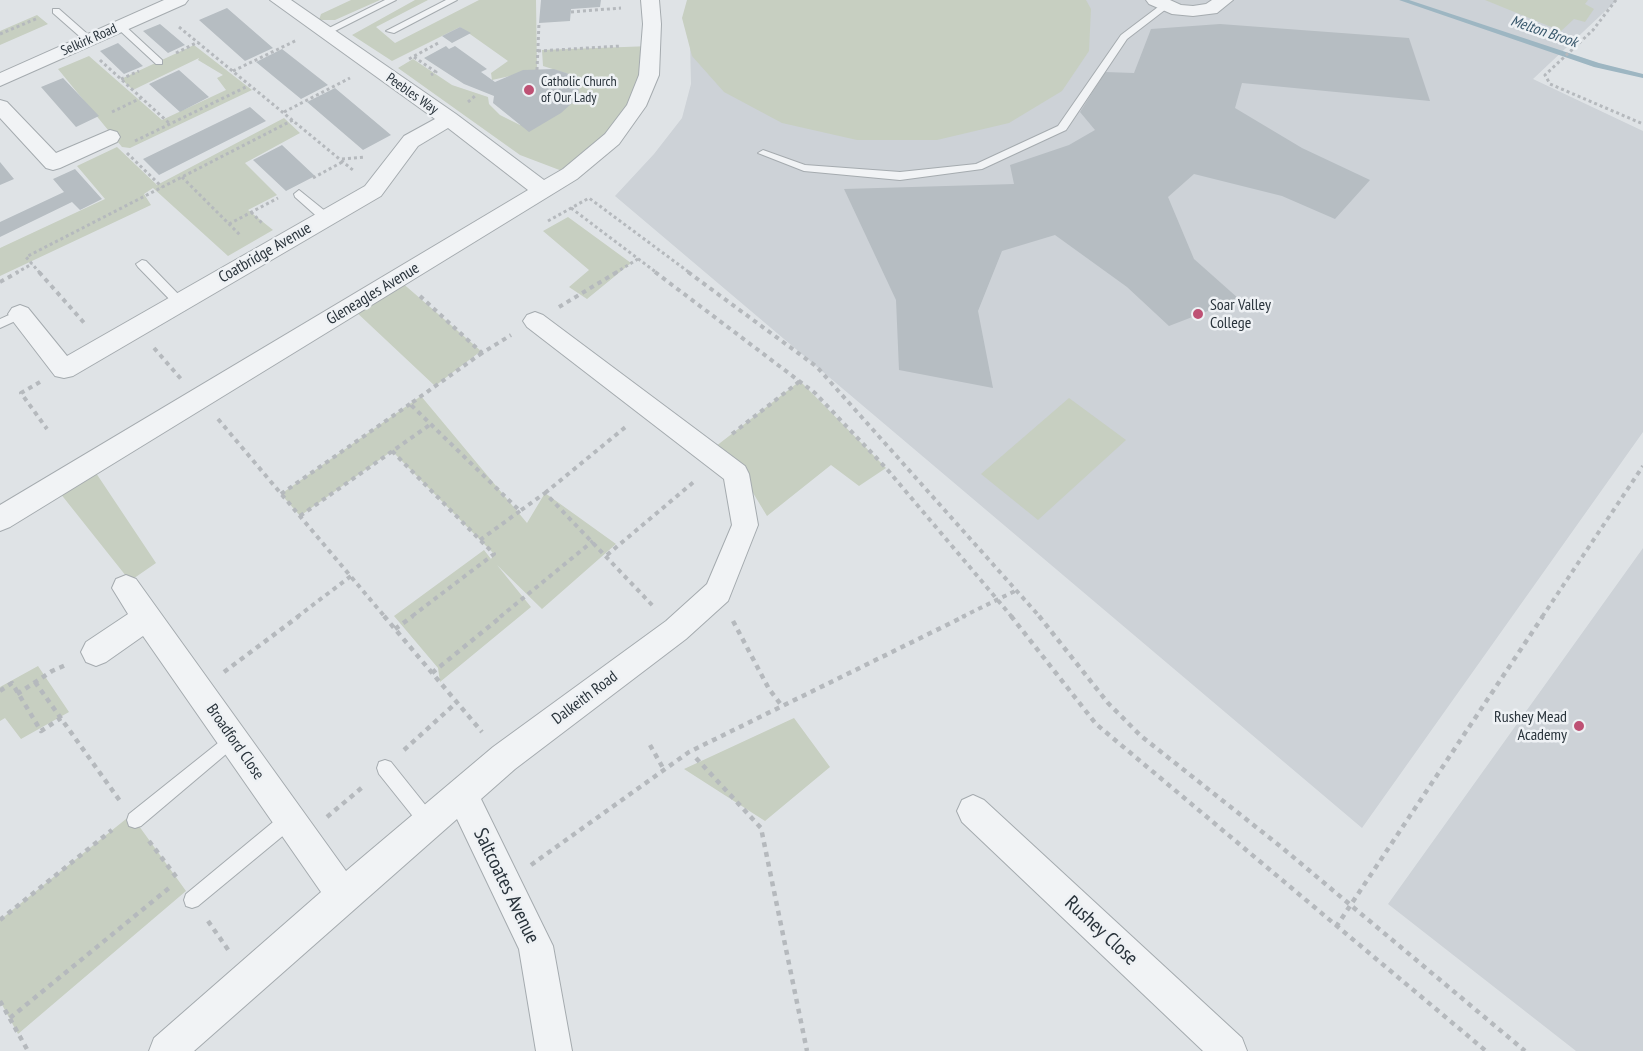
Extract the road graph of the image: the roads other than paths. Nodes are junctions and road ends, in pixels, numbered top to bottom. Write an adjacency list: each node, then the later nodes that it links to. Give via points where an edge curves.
1 (178, 0): 9 (street, Selkirk Road)
2 (279, 0): 10 (street, Peebles Way)
3 (392, 0): 10 (lane)
4 (453, 0): 11 (lane)
5 (650, 0): 19 (street, Gleneagles Avenue, via 649,75 636,106 612,139 570,174)
6 (1224, 0): 7 (street, via 1211,9 1193,11)
7 (1160, 3): 18 (lane, via 1124,37 1062,128 978,167 900,176 804,168)
8 (56, 11): 12 (lane)
9 (120, 26): 12 (street, Selkirk Road); 13 (lane)
10 (321, 31): 16 (street, Peebles Way)
11 (392, 31)
12 (86, 41): 14 (street, Selkirk Road)
13 (159, 62)
14 (0, 80)
15 (0, 106): 17 (street, via 53,163)
16 (448, 119): 19 (street, Peebles Way); 21 (street, Coatbridge Avenue, via 411,141 373,191)
17 (110, 137)
18 (763, 153)
19 (543, 190): 26 (street, Gleneagles Avenue)
20 (299, 194): 21 (lane)
21 (326, 218): 23 (street, Coatbridge Avenue)
22 (142, 264): 23 (lane)
23 (180, 302): 24 (street, Coatbridge Avenue, via 64,369)
24 (10, 319)
25 (535, 321): 32 (street, Dalkeith Road, via 736,474 745,525 718,592 676,630 504,758)
26 (0, 519)
27 (126, 588): 28 (street, Broadford Close)
28 (147, 617): 29 (street); 30 (street, Broadford Close)
29 (96, 652)
30 (233, 739): 34 (street, Broadford Close); 35 (lane)
31 (385, 768): 36 (lane)
32 (462, 795): 36 (street, Dalkeith Road); 40 (street, Saltcoates Avenue, via 536,945)
33 (973, 811): 41 (street, Rushey Close)
34 (290, 819): 37 (street, Broadford Close); 38 (lane)
35 (128, 821)
36 (429, 823): 37 (street, Dalkeith Road)
37 (343, 895): 39 (street, Dalkeith Road)
38 (192, 900)
39 (167, 1051)
40 (554, 1051)
41 (1229, 1051)

